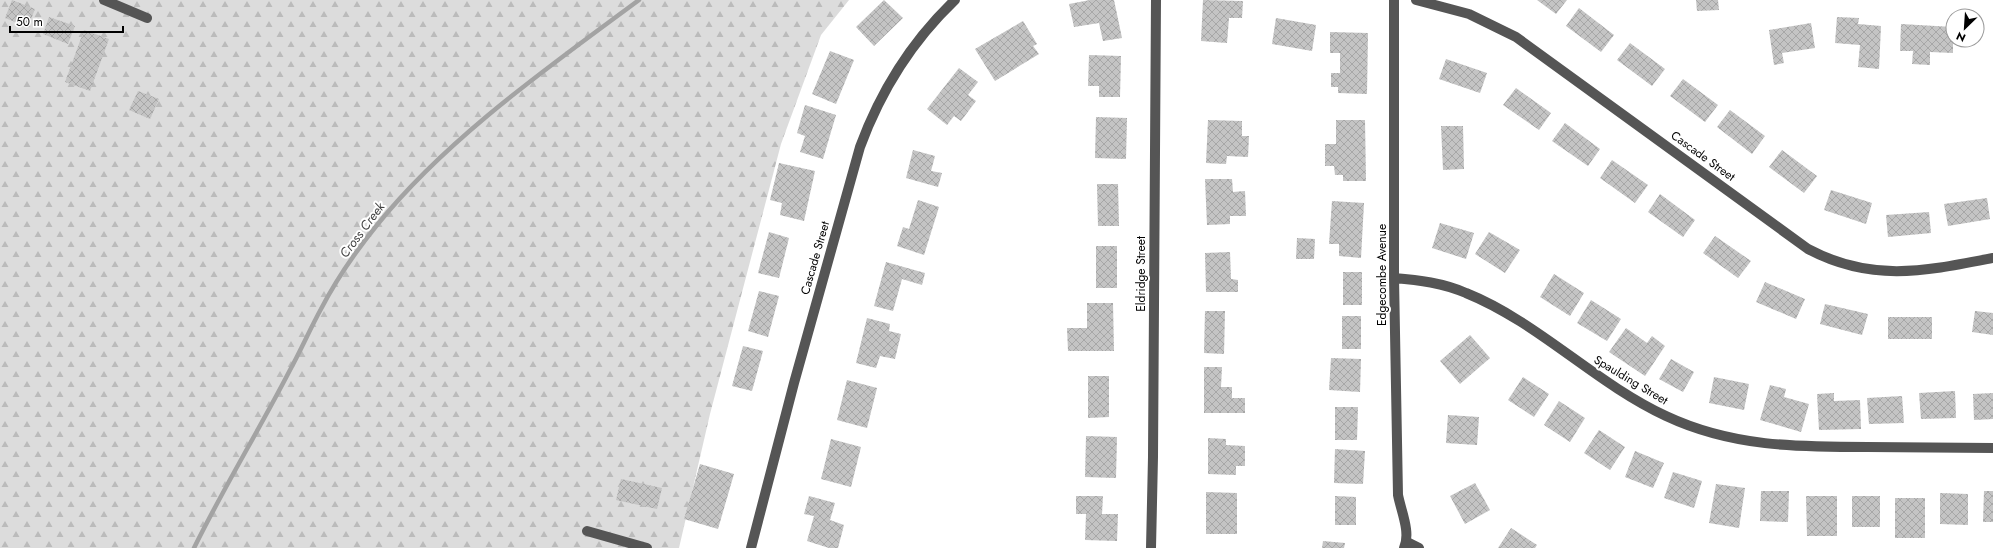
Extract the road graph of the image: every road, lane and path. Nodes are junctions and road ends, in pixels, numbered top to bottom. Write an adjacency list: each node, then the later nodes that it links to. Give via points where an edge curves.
1 (104, 0): 6 (street)
2 (955, 0): 13 (street, Cascade Street, via 920,37 901,62 872,116 860,147)
3 (1156, 0): 14 (street, Eldridge Street)
4 (1394, 0): 8 (street, Edgecombe Avenue)
5 (1416, 0): 7 (street, Cascade Street, via 1469,14 1516,37 1817,254 1836,262 1866,269 1908,272)
6 (147, 18)
7 (1993, 258)
8 (1394, 278): 9 (street, Spaulding Street, via 1437,283 1494,306 1630,397 1666,416 1724,437 1796,447); 11 (street, Edgecombe Avenue, via 1398,495 1406,525)
9 (1993, 448)
10 (587, 531): 12 (street)
11 (1405, 545): 15 (street)
12 (647, 548)
13 (751, 548)
14 (1151, 548)
15 (1419, 548)

